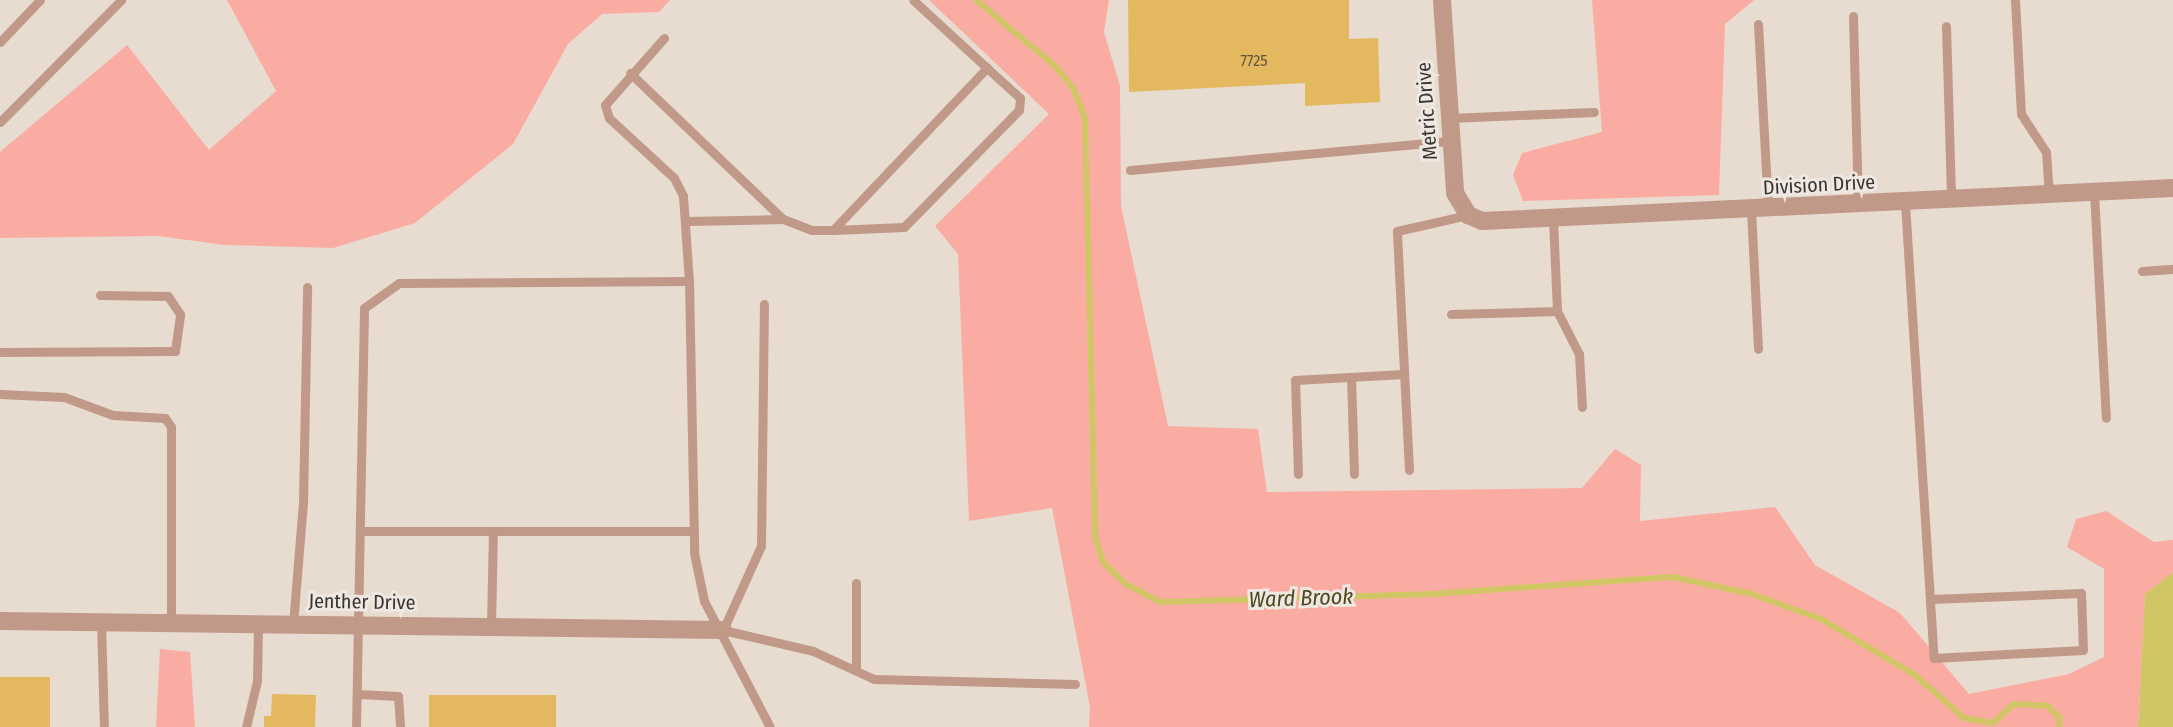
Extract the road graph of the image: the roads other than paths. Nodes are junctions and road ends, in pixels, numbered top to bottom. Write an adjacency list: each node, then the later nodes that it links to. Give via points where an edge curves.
1 (40, 0): 10 (lane)
2 (121, 0): 15 (lane)
3 (913, 0): 11 (lane)
4 (1442, 0): 14 (street, Metric Drive)
5 (2015, 0): 20 (lane, via 2021,114 2046,152)
6 (1853, 16): 23 (lane)
7 (1758, 24): 24 (lane)
8 (1946, 26): 21 (lane)
9 (664, 38): 12 (lane)
10 (0, 42)
11 (987, 68): 29 (lane); 29 (lane, via 1020,98 1019,110 904,227)
12 (630, 73): 26 (lane); 27 (lane, via 605,105 609,118 674,178)
13 (1594, 112): 14 (lane)
14 (1449, 118): 16 (street, Metric Drive)
15 (0, 122)
16 (1450, 141): 17 (lane); 25 (street, Metric Drive, via 1455,193)
17 (1130, 170)
18 (2173, 188): 19 (street, Division Drive)
19 (2094, 192): 20 (street, Division Drive); 44 (lane)
20 (2049, 195): 21 (street, Division Drive)
21 (1951, 200): 22 (street, Division Drive)
22 (1905, 203): 23 (street, Division Drive); 52 (lane)
23 (1858, 205): 24 (street, Division Drive)
24 (1760, 210): 28 (street, Division Drive); 38 (lane)
25 (1468, 215): 28 (street, Division Drive, via 1482,221); 40 (lane, via 1397,231)
26 (783, 219): 27 (lane); 29 (lane, via 811,230)
27 (688, 221): 32 (lane)
28 (1553, 221): 36 (lane)
29 (833, 230)
30 (2173, 269): 31 (lane)
31 (2142, 271)
32 (689, 281): 48 (lane, via 399,283 376,295 364,308); 50 (lane)
33 (307, 287): 57 (lane, via 303,503)
34 (100, 295): 39 (lane, via 168,296 180,314 175,351)
35 (764, 304): 60 (lane, via 761,546)
36 (1557, 311): 37 (lane); 43 (lane, via 1579,354)
37 (1451, 314)
38 (1758, 349)
39 (0, 352)
40 (1404, 374): 41 (lane); 45 (lane)
41 (1351, 377): 46 (lane, via 1295,380); 47 (lane)
42 (0, 394): 55 (lane, via 64,397 113,415 165,418 171,427)
43 (1582, 407)
44 (2106, 418)
45 (1409, 470)
46 (1298, 474)
47 (1354, 474)
48 (360, 531): 49 (lane); 58 (lane)
49 (493, 531): 50 (lane); 59 (lane)
50 (694, 531): 60 (lane, via 704,601)
51 (856, 583): 61 (lane)
52 (1931, 599): 52 (lane, via 1934,658 2083,650 2081,593)
53 (0, 621): 54 (street, Jenther Drive)
54 (101, 622): 55 (street, Jenther Drive); 65 (lane)
55 (171, 623): 56 (street, Jenther Drive)
56 (258, 623): 57 (street, Jenther Drive); 66 (lane, via 257,681)
57 (293, 624): 58 (street, Jenther Drive)
58 (359, 624): 59 (street, Jenther Drive); 63 (lane)
59 (491, 625): 60 (street, Jenther Drive)
60 (723, 630): 61 (lane, via 813,651); 64 (lane)
61 (856, 670): 62 (lane, via 874,679)
62 (1075, 684)
63 (357, 694): 67 (lane); 68 (lane, via 398,696)
64 (767, 724)
65 (104, 727)
66 (246, 727)
67 (356, 727)
68 (400, 727)

